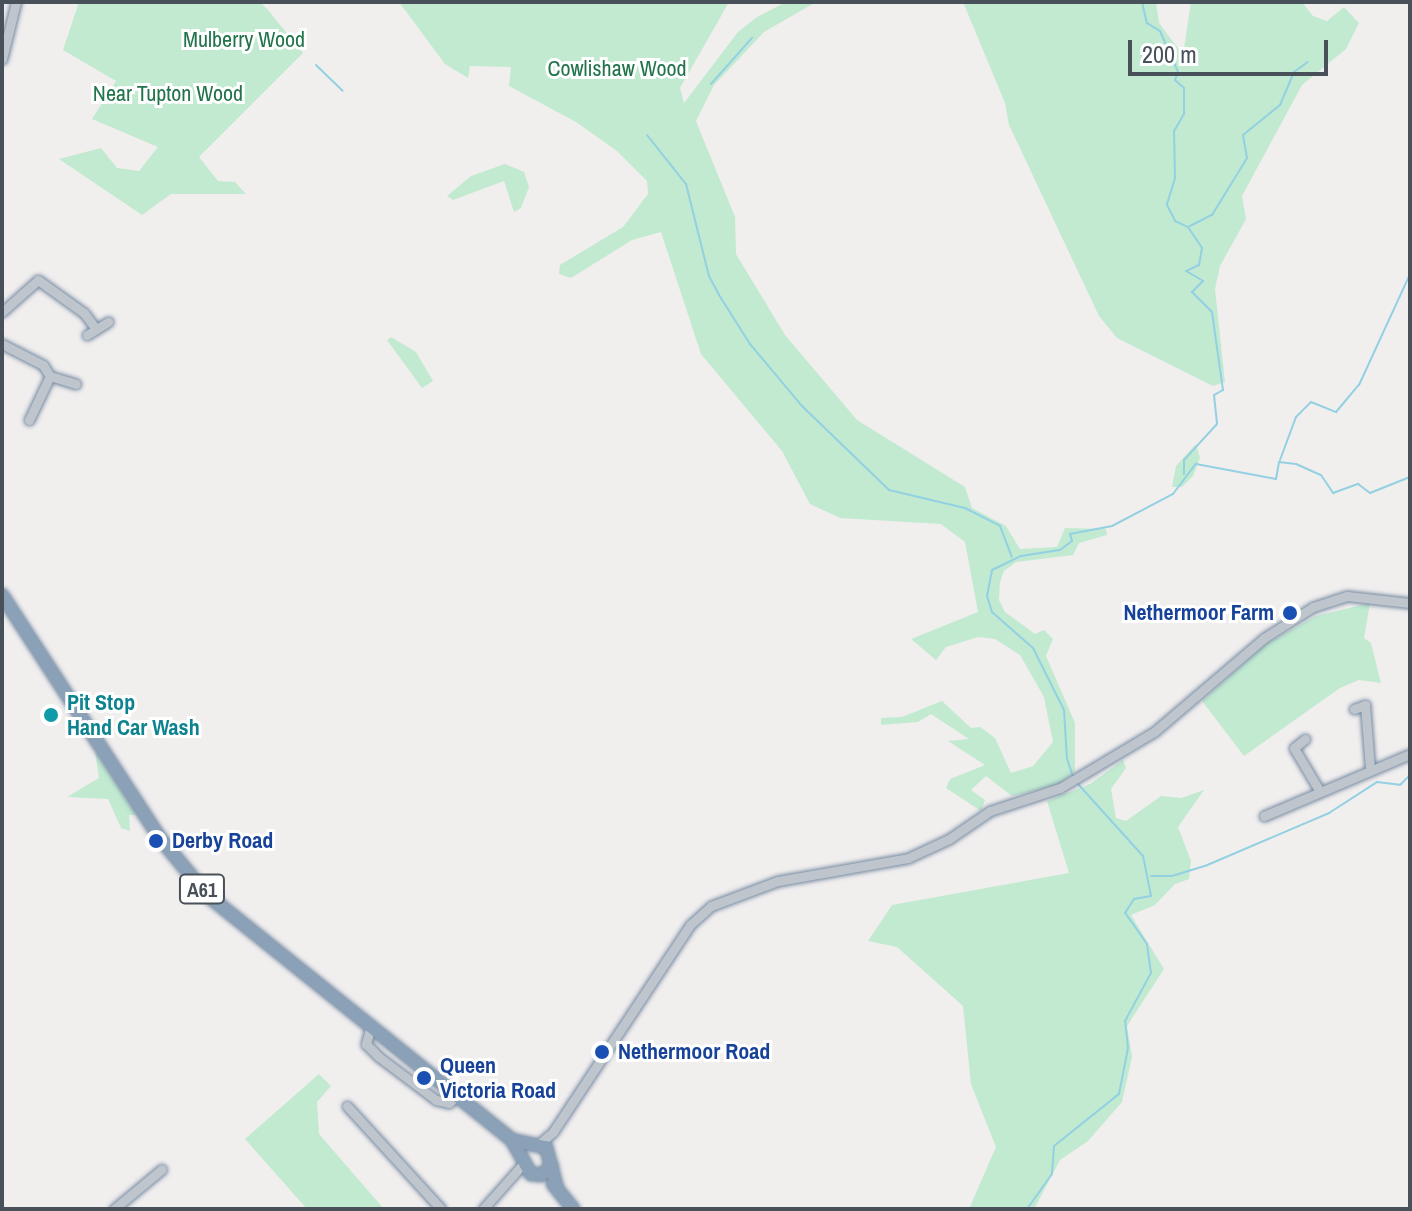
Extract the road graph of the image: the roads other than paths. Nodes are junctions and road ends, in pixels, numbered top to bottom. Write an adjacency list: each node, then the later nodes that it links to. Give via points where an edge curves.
1 (16, 2): 2 (street)
2 (2, 59)
3 (34, 268): 4 (street)
4 (35, 280): 5 (street); 6 (street, via 84,313 92,332)
5 (2, 312)
6 (108, 322)
7 (2, 344): 8 (street, via 43,365)
8 (50, 376): 9 (street); 10 (street)
9 (76, 384)
10 (25, 413)
11 (2, 595): 20 (highway, A61, via 190,876 226,914)
12 (1410, 603): 21 (street, via 1347,596 1296,615 1154,732 1060,788 990,811 908,858 778,881 711,906 664,961)
13 (1354, 709): 16 (street, via 1365,705)
14 (1305, 739): 17 (street, via 1294,748)
15 (1410, 754): 16 (street)
16 (1370, 769): 17 (street)
17 (1319, 790): 18 (street)
18 (1264, 816)
19 (347, 1106): 27 (street)
20 (512, 1140): 21 (highway, A61); 23 (highway, A61)
21 (540, 1147): 22 (highway); 23 (highway)
22 (552, 1166): 23 (highway); 25 (highway, A61)
23 (529, 1168): 25 (highway, A61); 28 (street)
24 (162, 1169): 26 (street)
25 (557, 1188): 29 (highway, A61)
26 (114, 1209)
27 (441, 1209)
28 (483, 1209)
29 (573, 1209)

